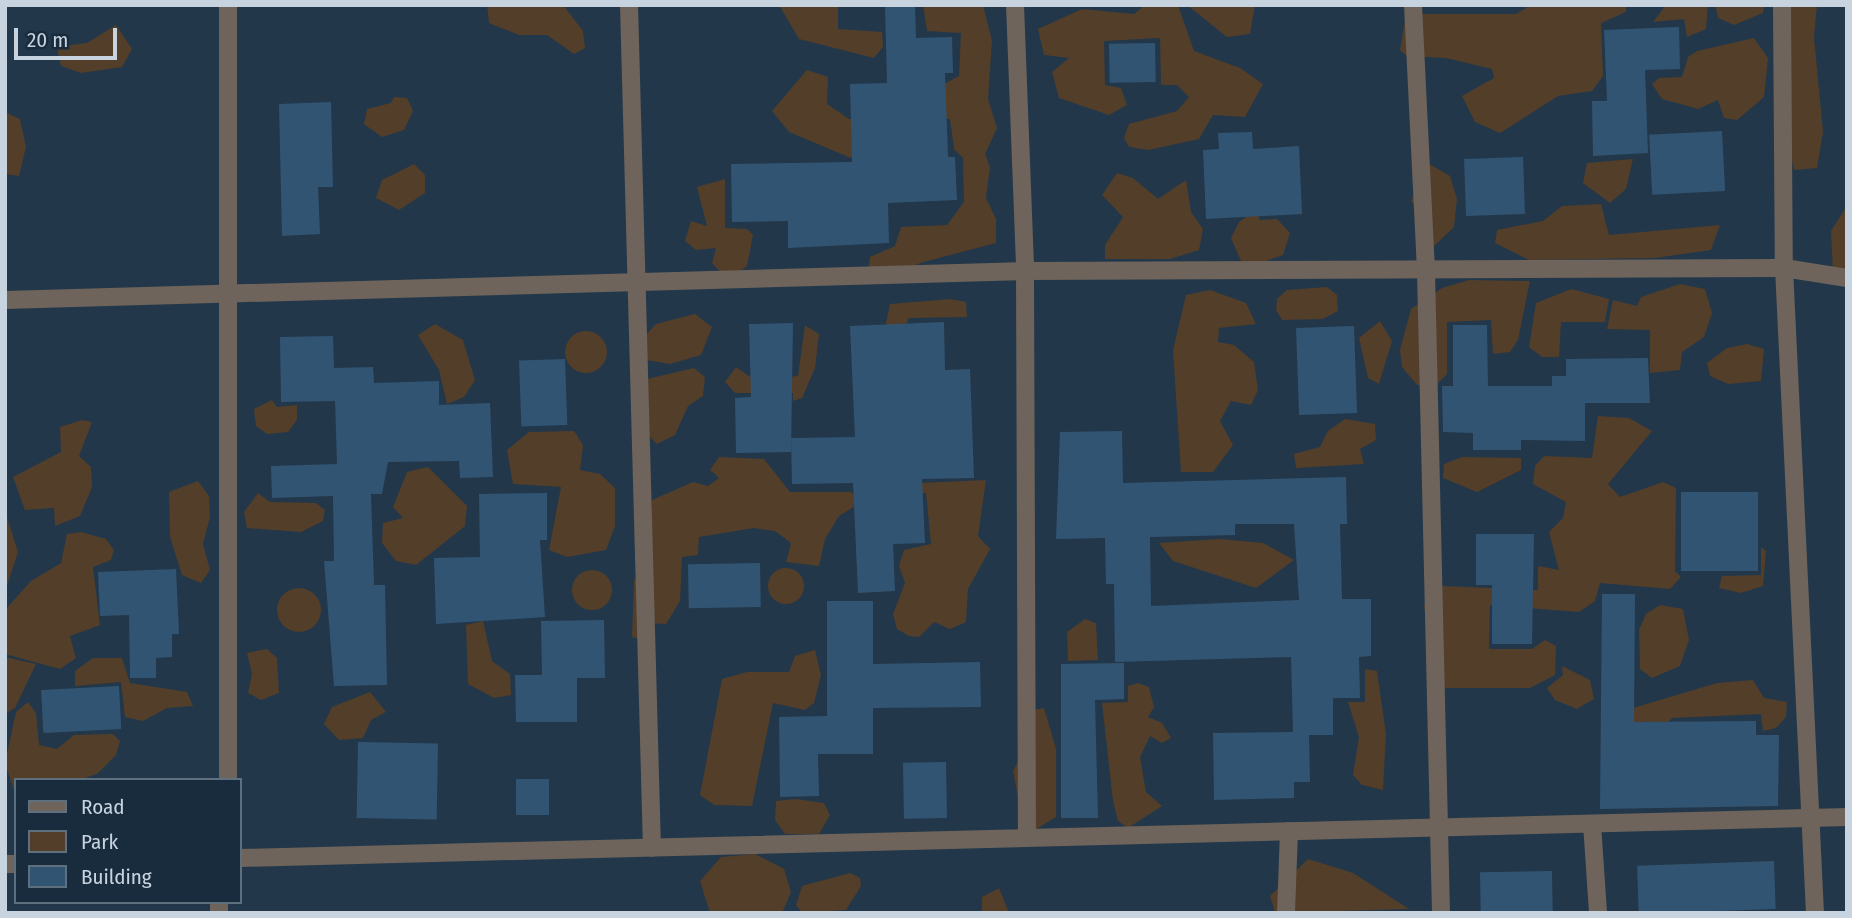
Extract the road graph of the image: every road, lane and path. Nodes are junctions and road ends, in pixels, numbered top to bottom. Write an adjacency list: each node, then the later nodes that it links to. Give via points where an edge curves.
1 (228, 5): 11 (street)
2 (629, 5): 10 (street)
3 (1015, 5): 7 (street)
4 (1413, 5): 8 (street)
5 (1782, 5): 6 (street)
6 (1784, 268): 8 (street); 9 (street); 15 (street)
7 (1025, 271): 8 (street); 10 (street); 19 (street)
8 (1426, 272): 17 (street)
9 (1847, 278)
10 (635, 283): 11 (street); 20 (street)
11 (229, 292): 12 (street); 13 (street)
12 (5, 300)
13 (228, 778)
14 (1847, 817): 15 (street)
15 (1813, 818): 16 (street); 25 (street)
16 (1592, 824): 17 (street); 24 (street)
17 (1439, 826): 18 (street); 23 (street)
18 (1289, 831): 19 (street); 22 (street)
19 (1027, 836): 20 (street)
20 (652, 848): 21 (street)
21 (242, 858)
22 (1286, 913)
23 (1441, 913)
24 (1598, 913)
25 (1815, 913)

